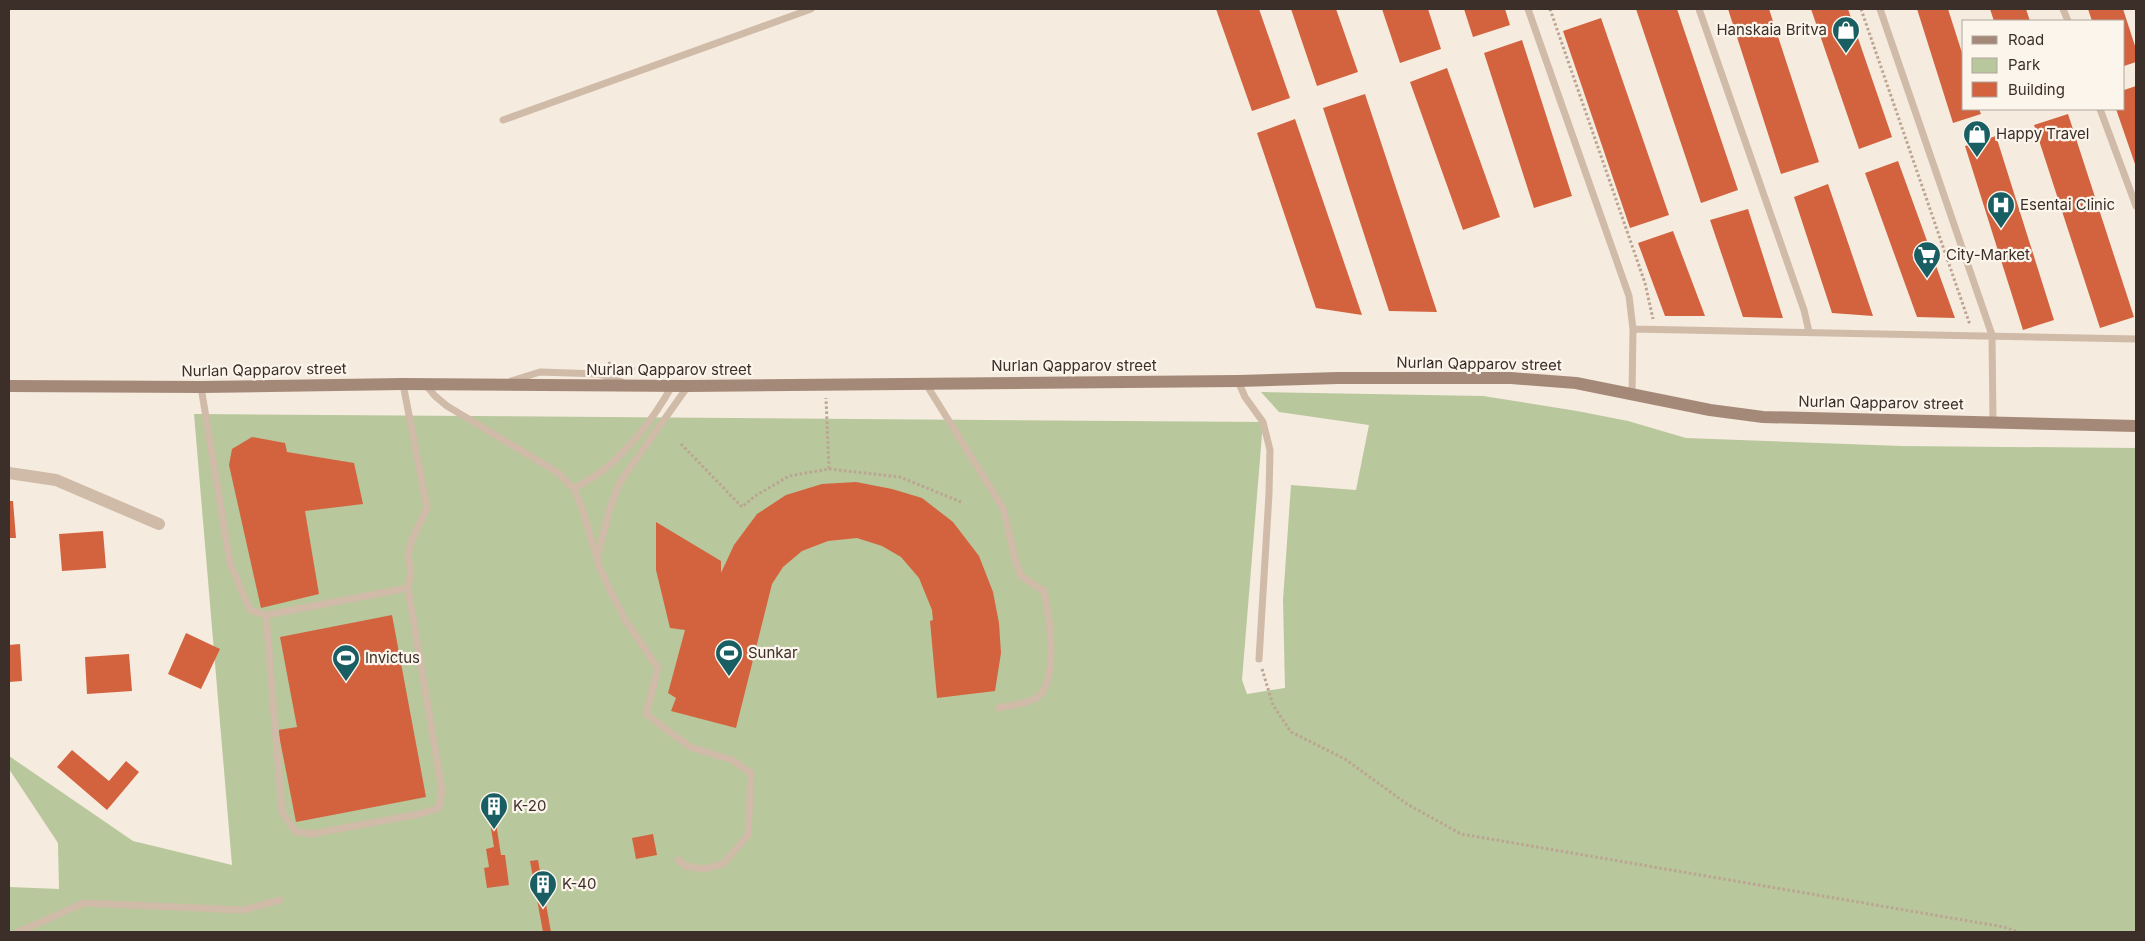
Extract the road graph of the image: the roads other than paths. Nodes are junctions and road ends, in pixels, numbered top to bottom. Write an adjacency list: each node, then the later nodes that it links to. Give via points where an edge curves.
1 (811, 9): 6 (lane)
2 (1528, 9): 8 (lane, via 1629,296)
3 (1699, 9): 9 (lane)
4 (1880, 9): 10 (lane)
5 (2100, 110): 7 (lane)
6 (504, 120)
7 (2136, 206)
8 (1632, 329): 9 (lane); 20 (lane)
9 (1809, 332): 10 (lane)
10 (1992, 335): 11 (lane); 21 (lane)
11 (2136, 339)
12 (1238, 381): 13 (street, Nurlan Qapparov street); 20 (street, Nurlan Qapparov street, via 1511,378 1576,383); 29 (lane, via 1263,422 1270,450)
13 (926, 383): 18 (street, Nurlan Qapparov street); 30 (lane, via 1003,508 1021,576 1044,591 1051,664 1048,680 1043,693 1035,699)
14 (403, 384): 16 (street, Nurlan Qapparov street); 19 (street, Nurlan Qapparov street); 27 (lane, via 427,508 411,542)
15 (9, 386): 19 (street, Nurlan Qapparov street)
16 (426, 386): 17 (street, Nurlan Qapparov street); 24 (lane, via 447,406 557,472)
17 (672, 386): 18 (street, Nurlan Qapparov street); 24 (lane, via 658,409 618,457)
18 (688, 386): 26 (lane, via 620,482)
19 (201, 387): 28 (lane, via 230,563 250,610)
20 (1632, 395): 21 (street, Nurlan Qapparov street, via 1763,417)
21 (1993, 422): 22 (street, Nurlan Qapparov street)
22 (2136, 426)
23 (9, 473): 25 (street, via 56,480)
24 (574, 489): 26 (lane)
25 (159, 524)
26 (597, 557): 31 (lane, via 626,621 658,668 646,714 690,747 732,760 751,773 748,835 722,864 704,868 685,866)
27 (408, 588): 28 (lane); 28 (lane, via 442,790 439,808 419,814 310,834 296,832 282,812)
28 (266, 615)
29 (1259, 659)
30 (999, 708)
31 (678, 860)
32 (280, 900): 33 (lane, via 243,910 84,903)
33 (18, 932)

